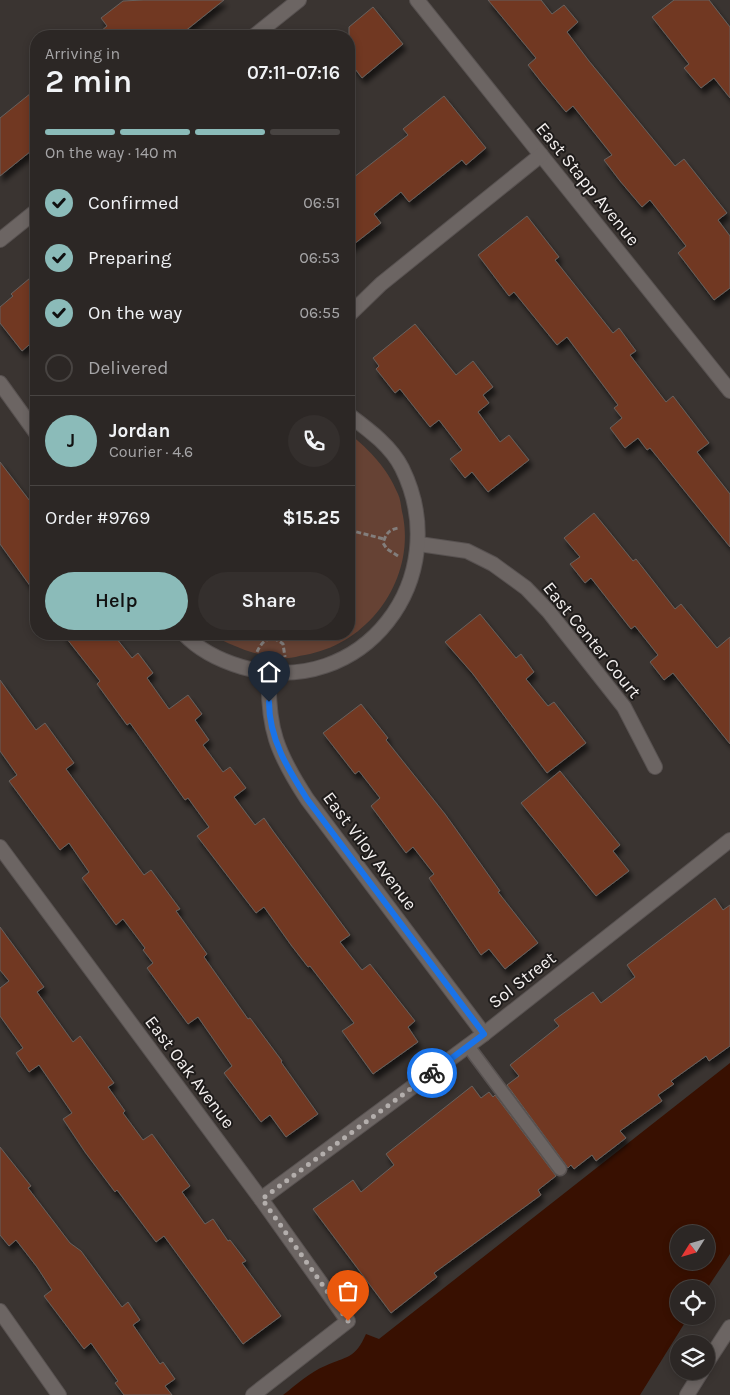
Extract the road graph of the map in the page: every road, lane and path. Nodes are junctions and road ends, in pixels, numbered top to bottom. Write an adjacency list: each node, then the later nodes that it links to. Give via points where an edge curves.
1 (299, 0): 3 (street)
2 (417, 0): 4 (street, East Stapp Avenue)
3 (262, 30)
4 (541, 155): 7 (street, via 381,284); 9 (street, East Stapp Avenue)
5 (30, 216): 6 (street)
6 (0, 240)
7 (355, 310)
8 (0, 382): 11 (street)
9 (730, 391)
10 (355, 420): 14 (street, via 377,436 401,467 416,504)
11 (30, 424)
12 (355, 532): 13 (path)
13 (385, 539)
14 (419, 544): 16 (street, via 409,588 386,626 351,655 309,671); 17 (street, East Center Court, via 467,551 493,564 526,588 624,707)
15 (192, 640): 16 (street, via 222,661)
16 (269, 673): 20 (street, East Viloy Avenue, via 269,715 275,741 288,770)
17 (655, 767)
18 (730, 840): 20 (street, Sol Street)
19 (0, 847): 23 (street, East Oak Avenue)
20 (484, 1034): 21 (street, Sol Street)
21 (468, 1046): 22 (lane); 23 (street, Sol Street)
22 (560, 1169)
23 (262, 1199): 29 (street, East Oak Avenue, via 348,1321)
24 (0, 1311): 28 (street)
25 (730, 1327): 26 (street)
26 (715, 1350)
27 (696, 1380): 30 (street)
28 (59, 1395)
29 (253, 1395)
30 (686, 1395)

